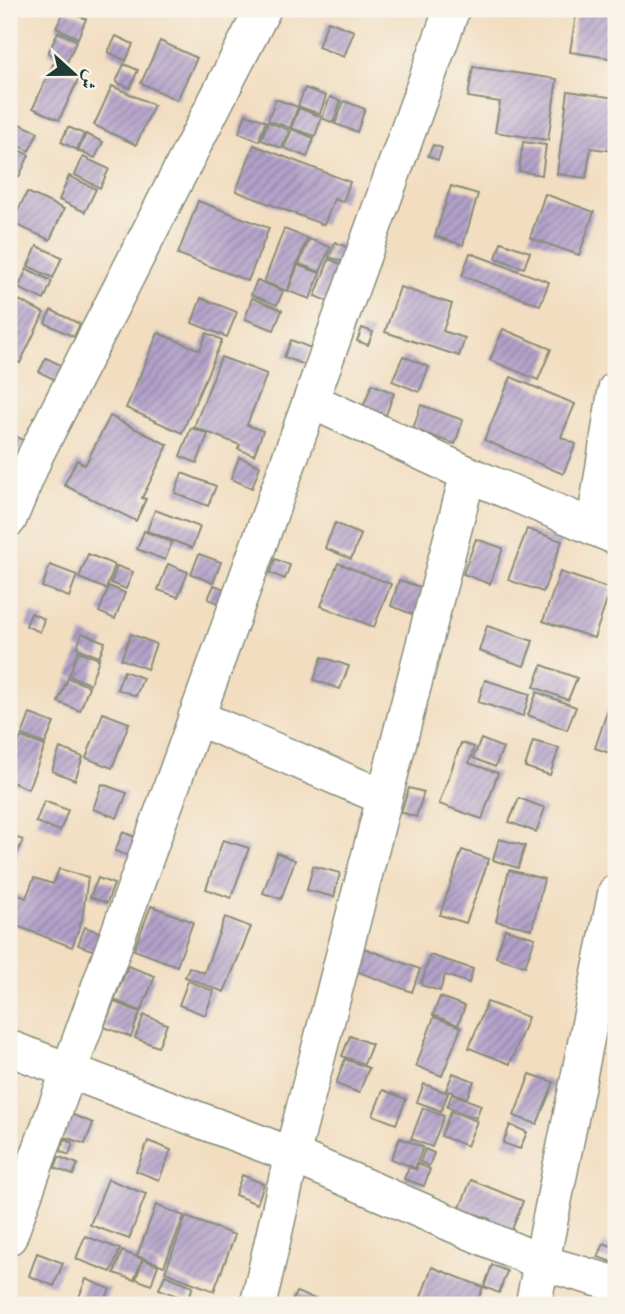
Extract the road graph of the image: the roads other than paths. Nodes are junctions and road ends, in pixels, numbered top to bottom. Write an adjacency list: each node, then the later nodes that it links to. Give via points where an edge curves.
1 (263, 9): 6 (street, via 36,454)
2 (452, 9): 4 (street)
3 (616, 390): 7 (street)
4 (312, 401): 5 (street); 8 (street)
5 (468, 474): 7 (street); 9 (street)
6 (9, 519)
7 (605, 533)
8 (196, 717): 9 (street); 12 (street)
9 (383, 797): 13 (street)
10 (616, 891): 15 (street)
11 (9, 1048): 12 (street)
12 (68, 1070): 13 (street); 14 (street)
13 (292, 1155): 15 (street); 17 (street)
14 (9, 1237)
15 (543, 1263): 16 (street); 18 (street)
16 (616, 1284)
17 (258, 1305)
18 (533, 1305)

